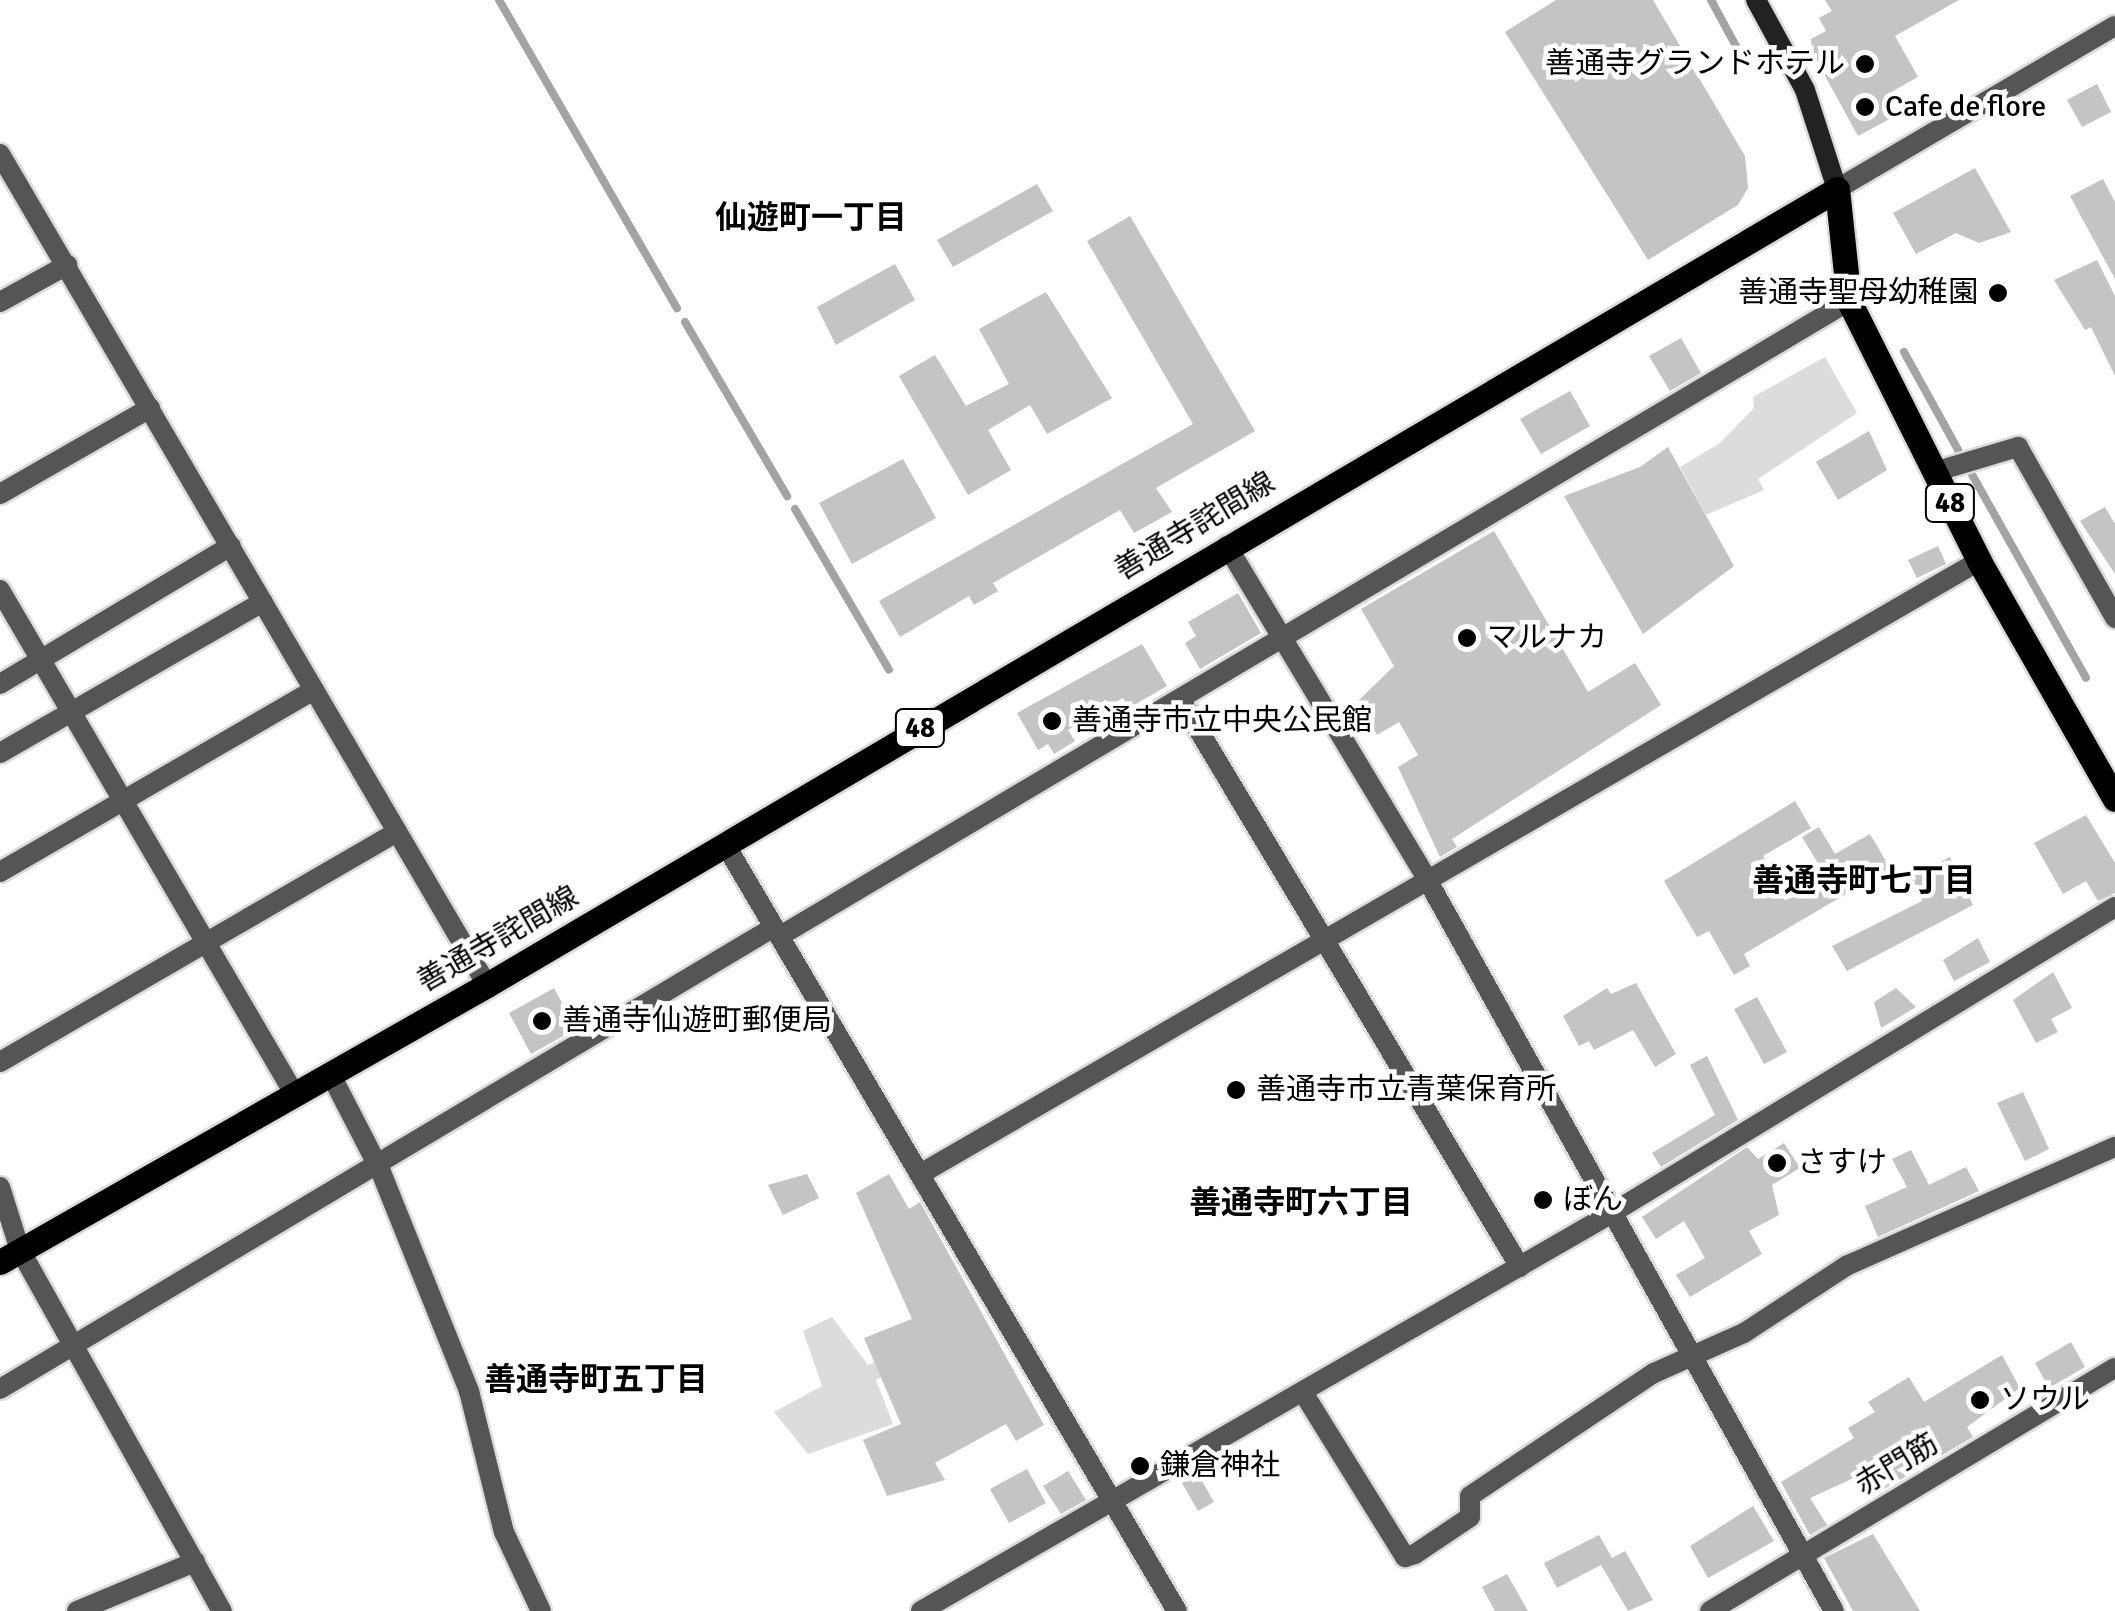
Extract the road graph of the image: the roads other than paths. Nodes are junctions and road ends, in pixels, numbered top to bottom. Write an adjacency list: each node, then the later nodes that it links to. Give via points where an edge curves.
1 (1756, 0): 4 (main road, via 1805,90)
2 (2115, 26): 4 (street)
3 (0, 154): 5 (street)
4 (1837, 189): 6 (main road, 48); 12 (main road, 善通寺詫間線 / 48)
5 (66, 265): 7 (street); 8 (street)
6 (1849, 301): 9 (main road, 48); 17 (street)
7 (0, 302)
8 (150, 408): 10 (street); 11 (street)
9 (1934, 472): 13 (main road, 48); 16 (street, via 2018,447)
10 (0, 494)
11 (231, 546): 15 (street); 18 (street)
12 (1227, 546): 17 (street); 27 (main road, 善通寺詫間線 / 48)
13 (1980, 561): 24 (main road, 48); 29 (street)
14 (0, 590): 18 (street)
15 (263, 602): 20 (street); 22 (street)
16 (2115, 618)
17 (1280, 634): 21 (street); 29 (street)
18 (41, 660): 19 (street); 22 (street)
19 (0, 684)
20 (314, 690): 25 (street); 26 (street)
21 (1180, 699): 31 (street); 33 (street)
22 (72, 713): 23 (street); 25 (street)
23 (0, 754)
24 (2115, 799)
25 (124, 802): 28 (street); 32 (street)
26 (398, 832): 32 (street); 34 (street)
27 (725, 844): 31 (street); 34 (main road, 善通寺詫間線 / 48)
28 (0, 872)
29 (1428, 881): 33 (street); 42 (street)
30 (2115, 908): 42 (street)
31 (777, 932): 39 (street); 40 (street)
32 (206, 942): 35 (street); 37 (street)
33 (1320, 943): 40 (street); 44 (street)
34 (487, 985): 36 (main road, 善通寺詫間線 / 48)
35 (0, 1062)
36 (332, 1075): 37 (main road, 善通寺詫間線 / 48); 39 (street)
37 (295, 1095): 43 (main road, 善通寺詫間線 / 48)
38 (2115, 1146): 46 (street, via 1846,1266 1744,1333)
39 (378, 1166): 45 (street); 55 (street, via 470,1391 504,1532)
40 (922, 1173): 50 (street)
41 (0, 1187): 43 (street)
42 (1612, 1213): 44 (street); 46 (street)
43 (10, 1256): 45 (street)
44 (1520, 1267): 49 (street)
45 (74, 1346): 48 (street); 52 (street)
46 (1691, 1354): 49 (street, via 1470,1496 1470,1517 1405,1557); 51 (street)
47 (2115, 1368): 51 (street, 赤門筋)
48 (0, 1388)
49 (1304, 1394): 50 (street)
50 (1115, 1506): 56 (street); 57 (street)
51 (1805, 1556): 58 (street, 赤門筋); 59 (street)
52 (195, 1562): 53 (street); 54 (street)
53 (76, 1611)
54 (222, 1611)
55 (541, 1611)
56 (921, 1611)
57 (1177, 1611)
58 (1710, 1611)
59 (1834, 1611)

